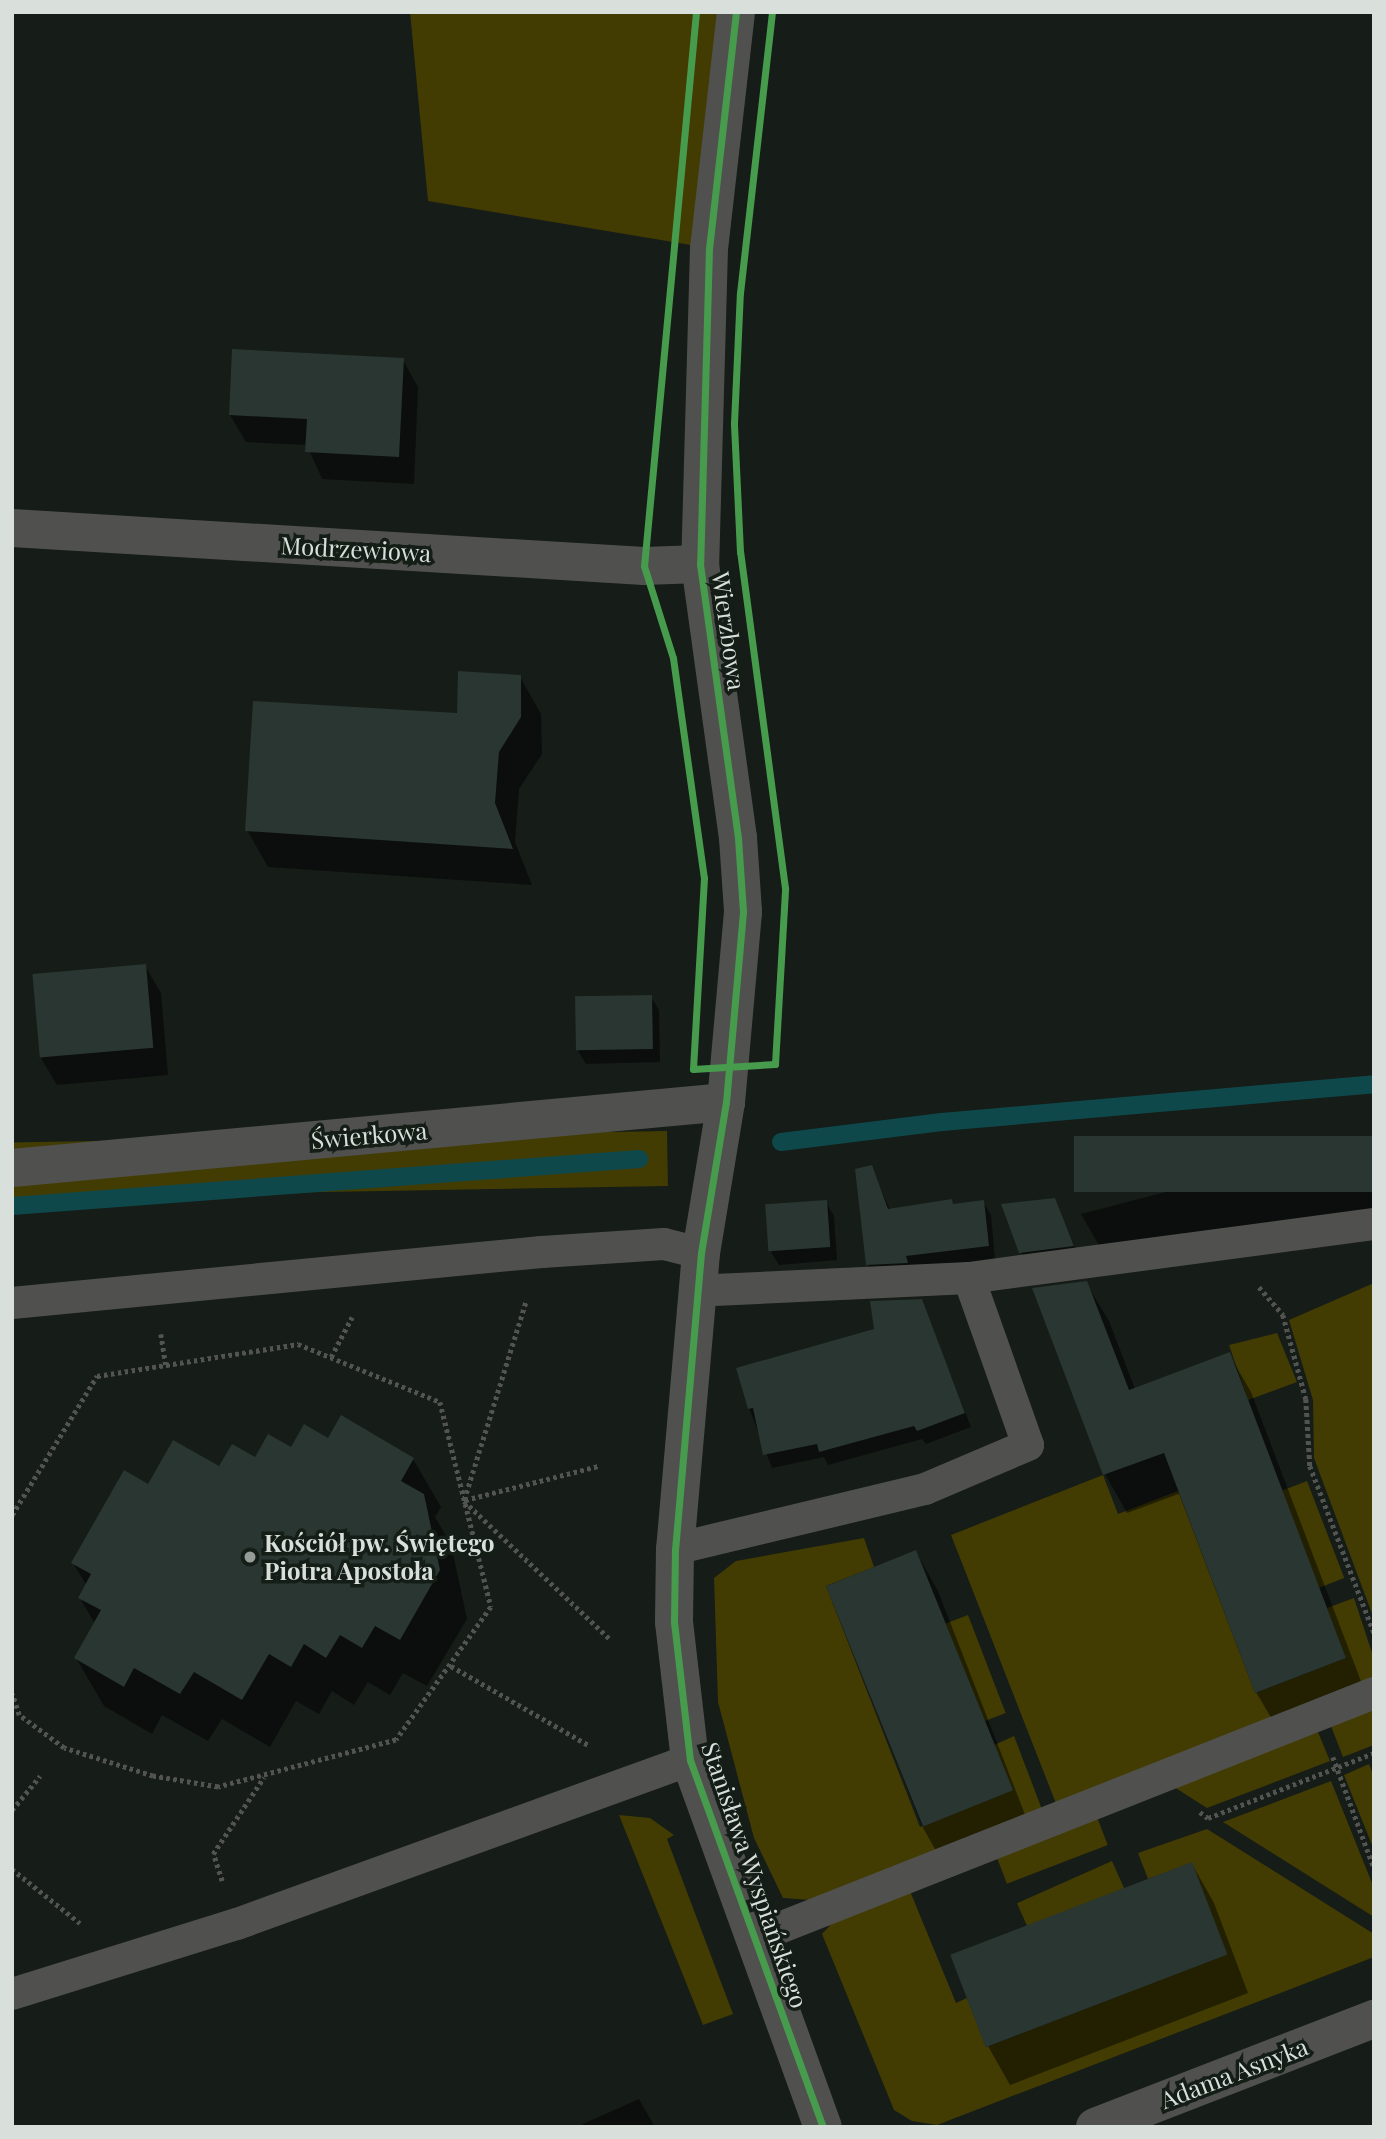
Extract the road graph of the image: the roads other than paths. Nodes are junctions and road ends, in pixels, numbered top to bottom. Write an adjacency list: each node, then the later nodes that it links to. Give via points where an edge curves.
1 (736, 12): 3 (street, Wierzbowa, via 709,248)
2 (12, 528): 3 (street, Modrzewiowa, via 644,566)
3 (700, 564): 4 (street, Wierzbowa, via 738,838 743,912)
4 (726, 1102): 5 (street, Świerkowa); 7 (street, Wierzbowa)
5 (12, 1168)
6 (1374, 1224): 8 (lane)
7 (701, 1253): 9 (street, Stanisława Wyspiańskiego); 10 (lane, via 664,1244 542,1252)
8 (969, 1278): 9 (lane); 11 (lane, via 1028,1445 925,1489)
9 (697, 1292): 11 (street, Stanisława Wyspiańskiego)
10 (12, 1303)
11 (675, 1549): 13 (street, Stanisława Wyspiańskiego, via 674,1622)
12 (1374, 1693): 14 (lane)
13 (690, 1760): 14 (street, Stanisława Wyspiańskiego); 15 (lane, via 237,1924)
14 (754, 1938): 17 (street, Stanisława Wyspiańskiego)
15 (12, 1994)
16 (1374, 2019): 18 (street, Adama Asnyka)
17 (823, 2127)
18 (1095, 2127)

